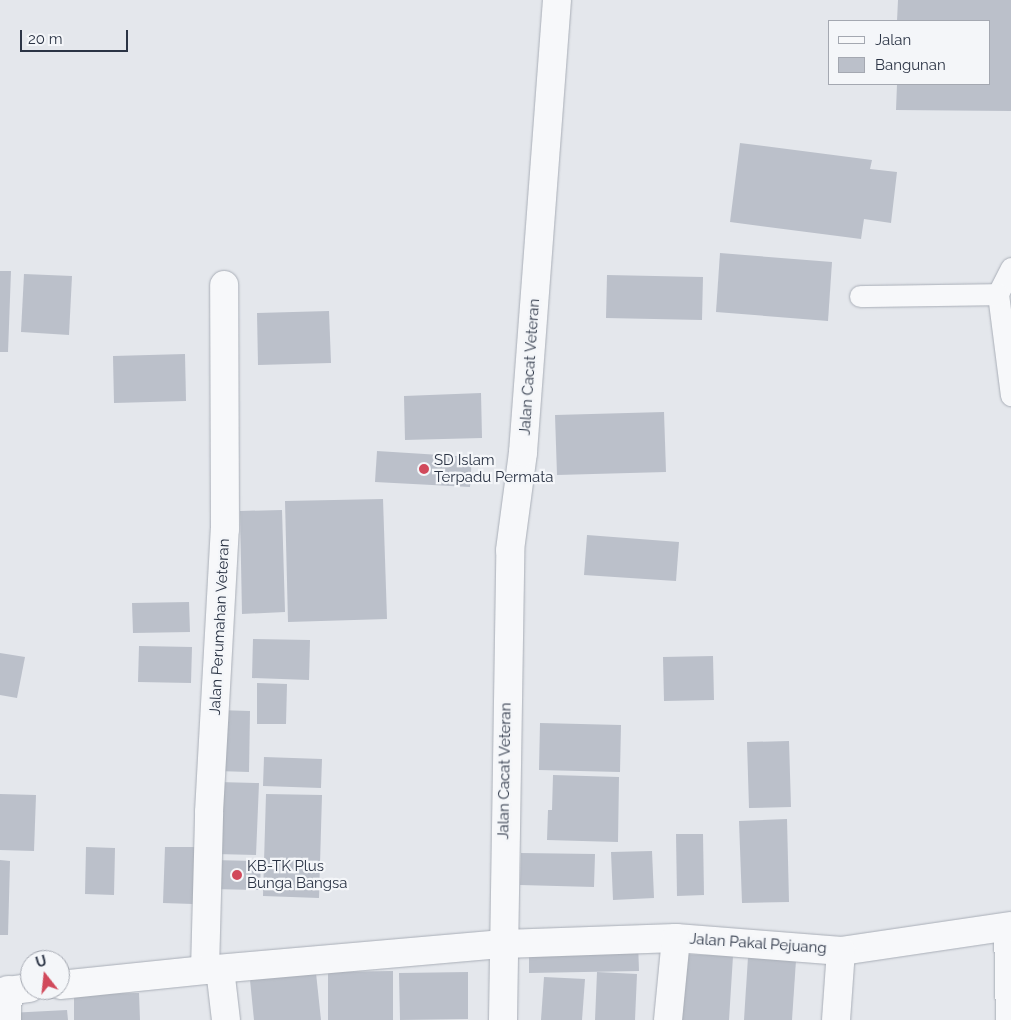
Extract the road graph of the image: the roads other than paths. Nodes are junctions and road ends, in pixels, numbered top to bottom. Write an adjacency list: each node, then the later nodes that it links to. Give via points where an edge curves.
1 (557, 0): 9 (street, Jalan Cacat Veteran, via 523,452 510,550)
2 (1011, 268): 4 (lane)
3 (224, 285): 11 (street, Jalan Perumahan Veteran, via 225,528 209,812)
4 (998, 294): 5 (lane); 6 (lane)
5 (860, 296)
6 (1011, 395)
7 (1010, 927): 10 (street, Jalan Pakal Pejuang); 19 (street)
8 (676, 938): 9 (street, Jalan Pakal Pejuang); 10 (street, Jalan Pakal Pejuang); 17 (street)
9 (504, 944): 11 (street); 16 (street)
10 (841, 950): 18 (street)
11 (212, 969): 12 (street); 15 (street, Jalan Perumahan Veteran)
12 (70, 984)
13 (13, 990): 14 (street)
14 (7, 1020)
15 (226, 1020)
16 (503, 1020)
17 (668, 1020)
18 (836, 1020)
19 (1010, 1020)

